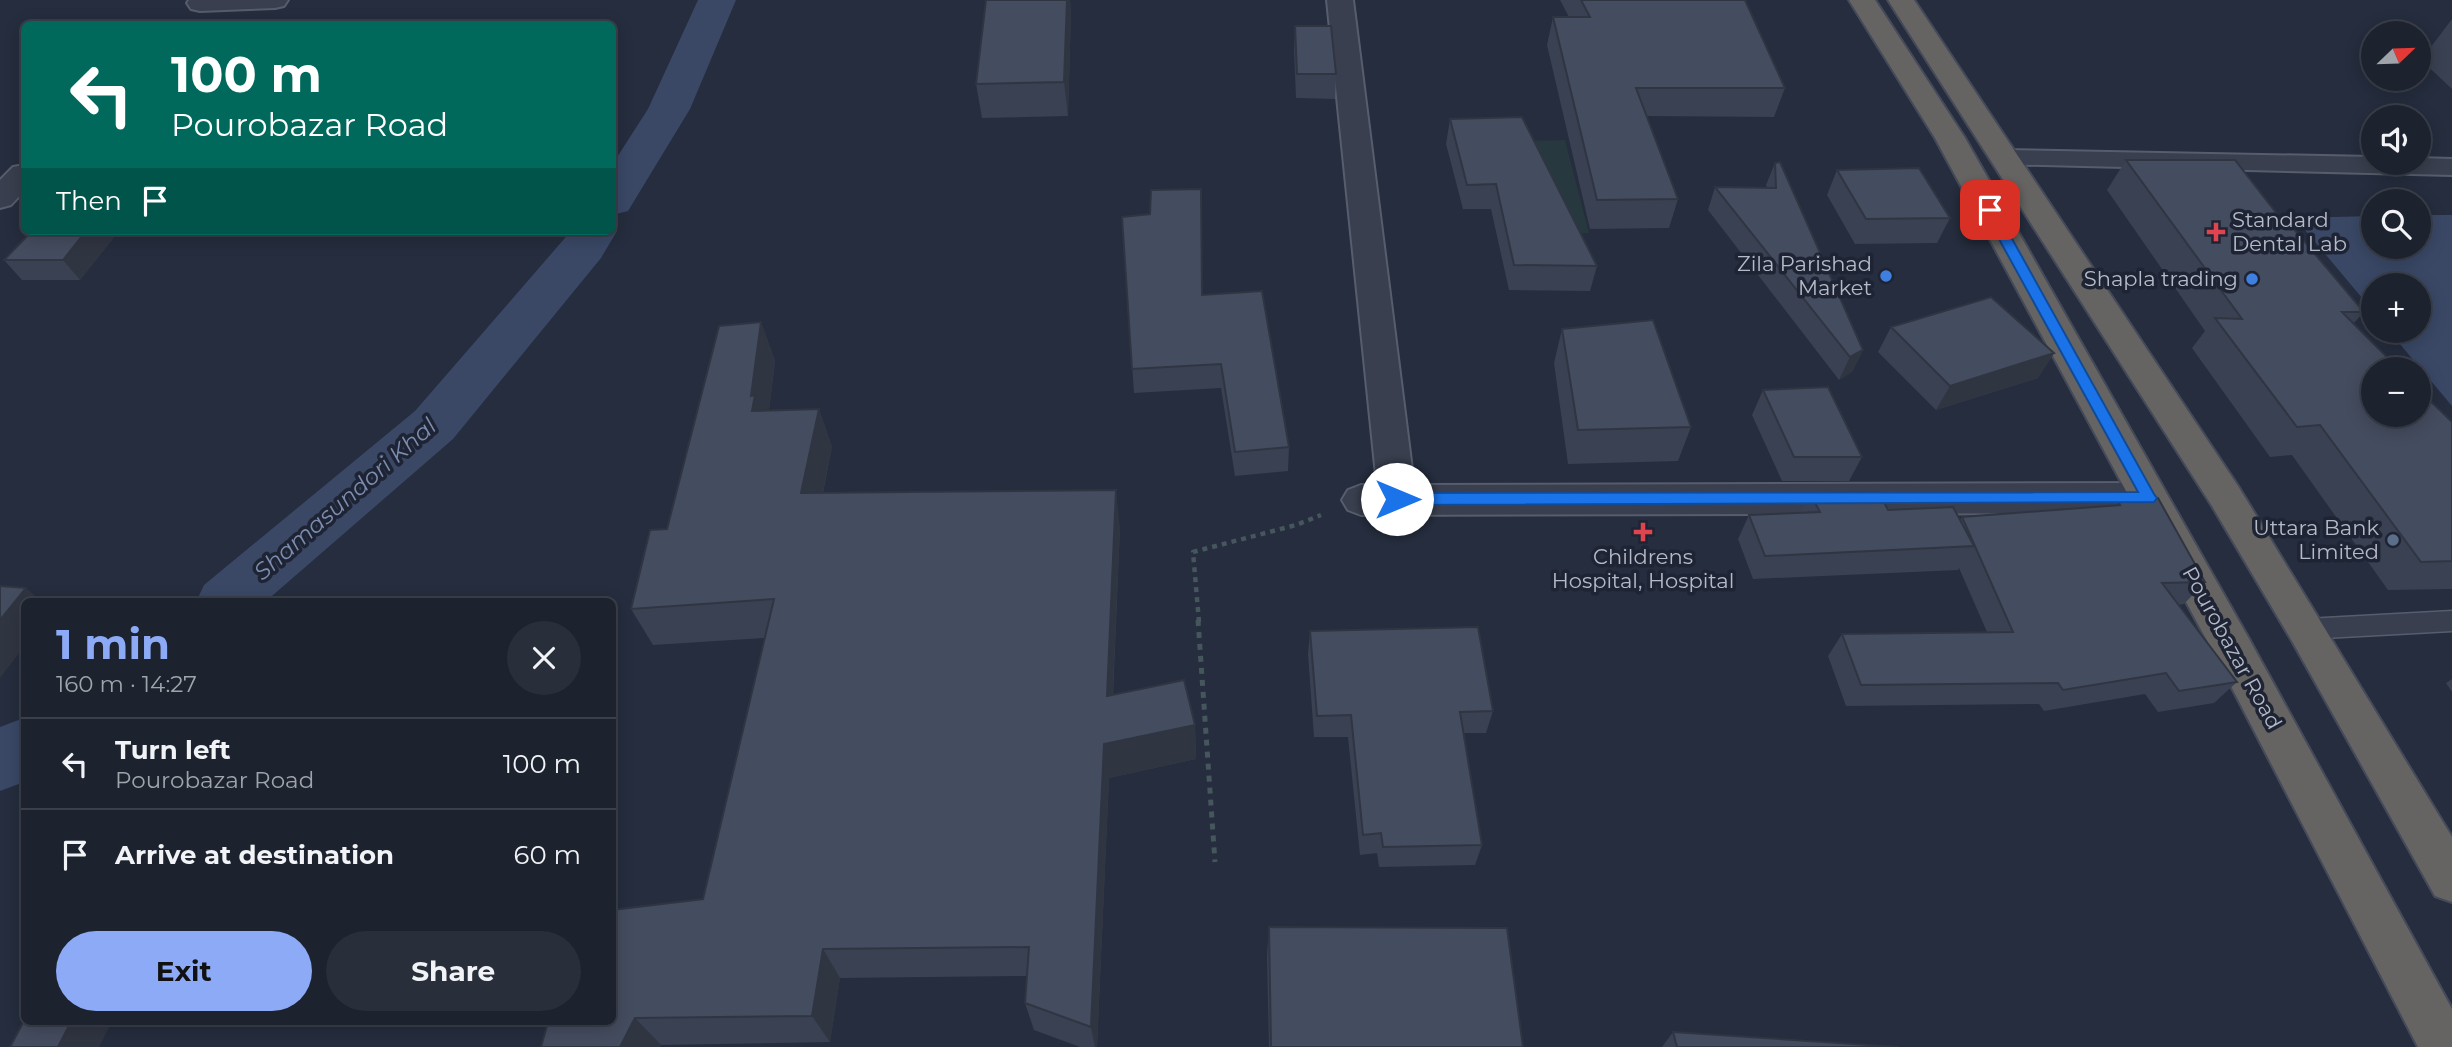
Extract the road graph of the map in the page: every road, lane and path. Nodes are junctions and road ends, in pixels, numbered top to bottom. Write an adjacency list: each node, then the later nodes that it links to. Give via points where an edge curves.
1 (275, 0): 5 (street)
2 (1340, 0): 11 (street)
3 (1862, 0): 10 (highway, Pourobazar Road, via 1950,138)
4 (1901, 0): 6 (highway)
5 (195, 7)
6 (2005, 158): 7 (street); 13 (highway)
7 (2452, 167)
8 (21, 177): 9 (street)
9 (0, 198)
10 (2149, 498): 11 (street); 16 (highway, Pourobazar Road)
11 (1379, 500): 14 (path, via 1193,552)
12 (2452, 621): 13 (lane)
13 (2306, 629): 15 (highway)
14 (1215, 862)
15 (2452, 880)
16 (2445, 1047)

